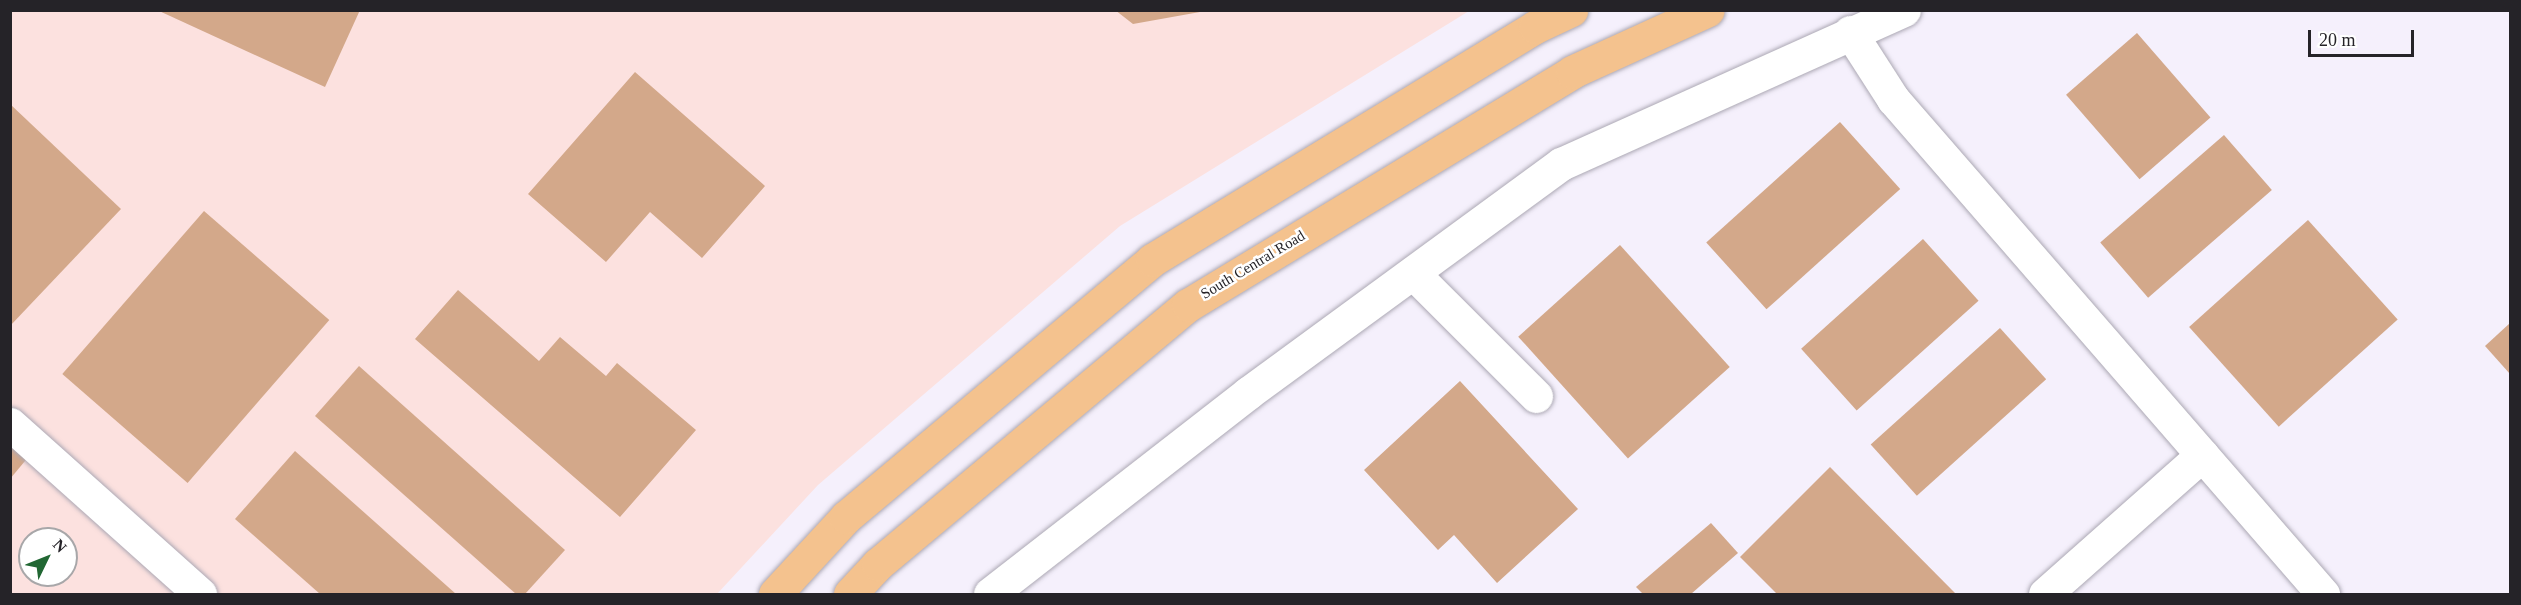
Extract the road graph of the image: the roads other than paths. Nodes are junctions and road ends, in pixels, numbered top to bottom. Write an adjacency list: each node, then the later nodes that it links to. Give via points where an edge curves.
1 (1571, 10): 10 (main road, via 1535,27 1152,260 846,517)
2 (1708, 10): 11 (main road, South Central Road, via 1572,72 1188,305 878,564)
3 (1904, 10): 4 (street)
4 (1850, 32): 5 (street, via 1561,164); 8 (street, via 1893,99)
5 (1413, 273): 6 (street); 12 (street, via 1248,393)
6 (1536, 396)
7 (10, 424): 9 (street)
8 (2202, 455): 13 (street); 14 (street)
9 (200, 594)
10 (775, 594)
11 (850, 594)
12 (990, 594)
13 (2045, 594)
14 (2323, 594)

